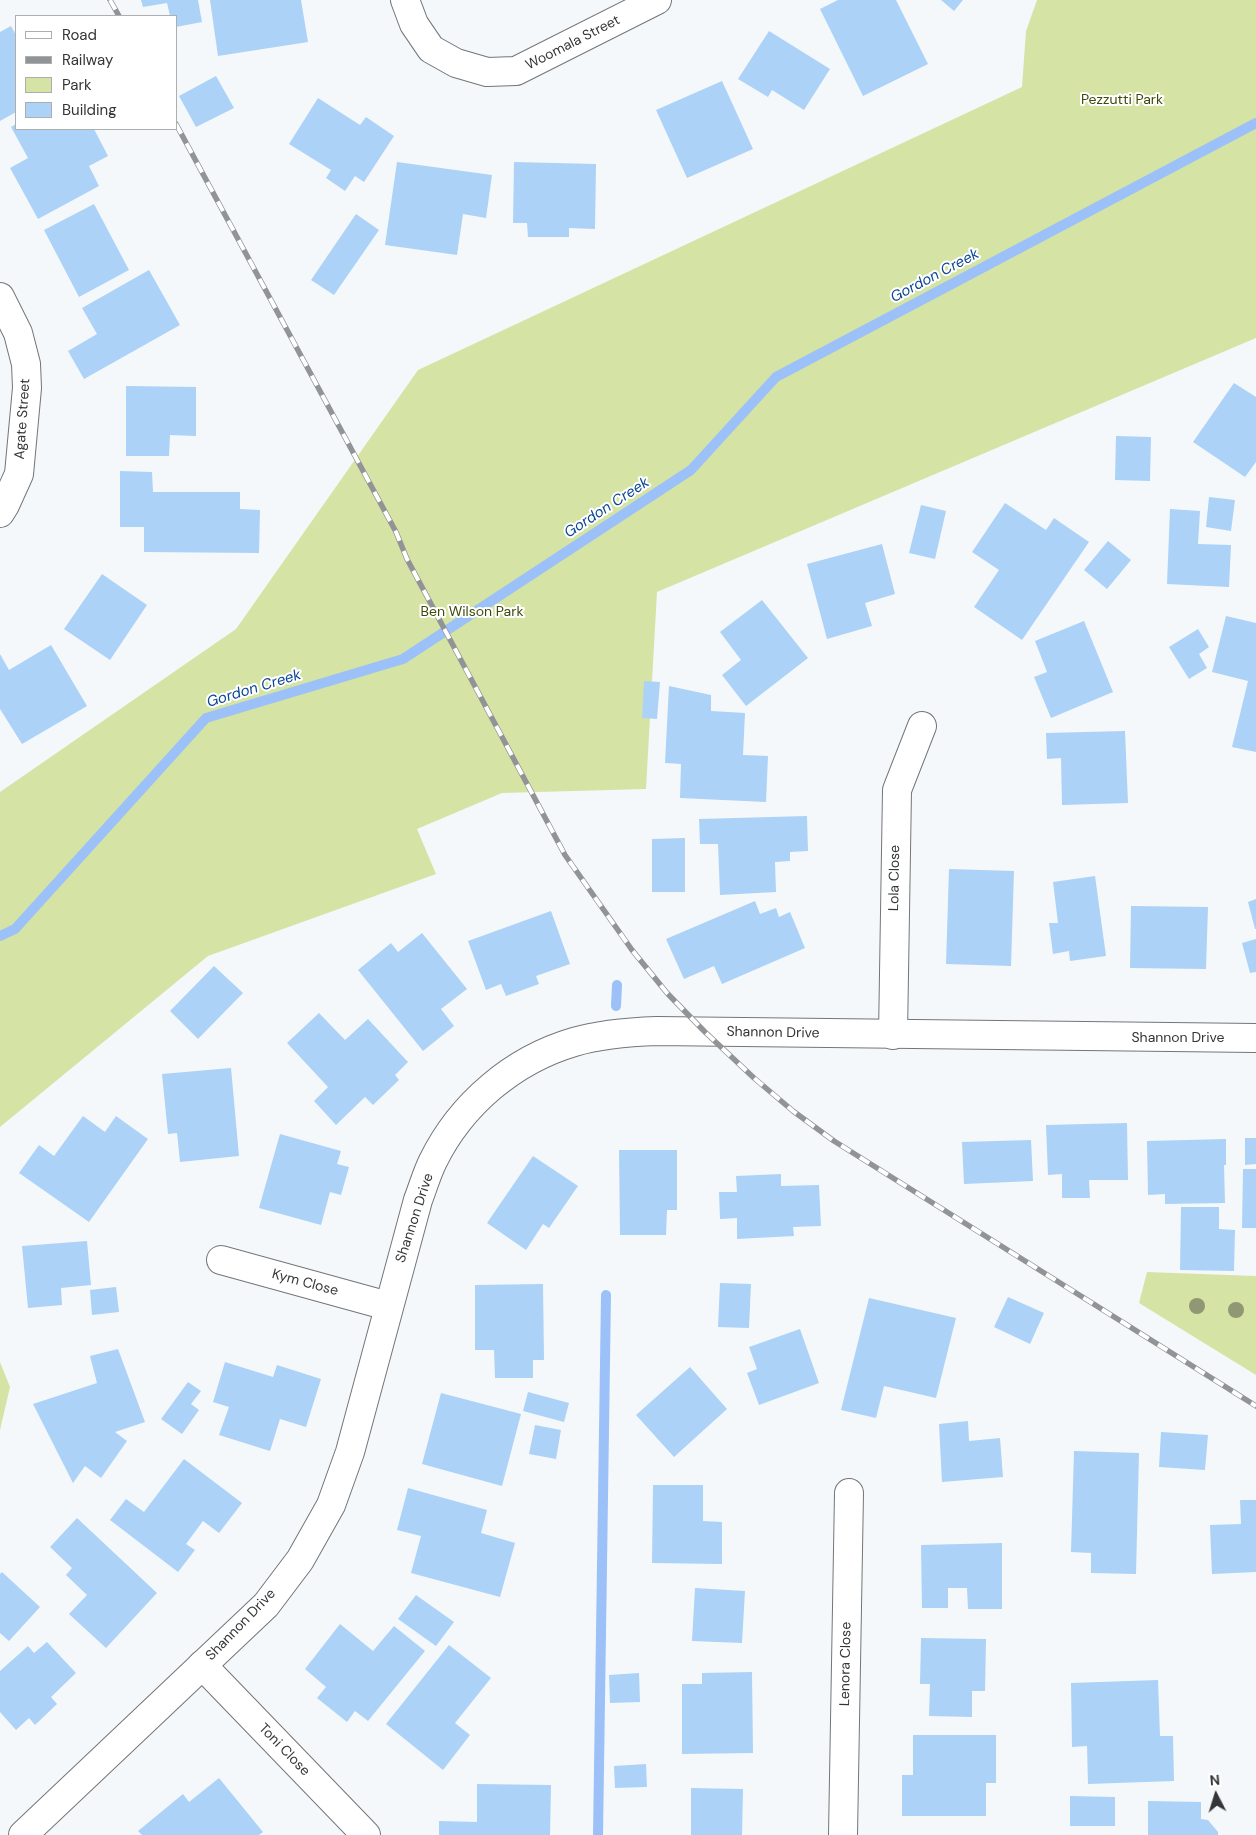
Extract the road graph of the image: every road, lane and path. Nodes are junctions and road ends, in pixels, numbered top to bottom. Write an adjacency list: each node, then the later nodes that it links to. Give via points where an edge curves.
1 (405, 0): 2 (street, Woomala Street, via 414,24 431,49 456,63 487,72 516,71)
2 (657, 0)
3 (0, 297): 4 (street, Agate Street, via 18,333 26,364 26,406)
4 (11, 437): 5 (street, Agate Street, via 19,474)
5 (0, 513)
6 (922, 726): 7 (street, Lola Close, via 897,790)
7 (893, 1035): 8 (street, Shannon Drive); 10 (street, Shannon Drive, via 631,1032 559,1046 523,1064 472,1104 434,1161 418,1200)
8 (1256, 1038)
9 (221, 1260): 10 (street, Kym Close)
10 (388, 1306): 12 (street, Shannon Drive, via 350,1452 331,1505 300,1560 266,1605)
11 (849, 1493): 15 (street, Lenora Close)
12 (202, 1665): 13 (street, Shannon Drive); 14 (street, Toni Close)
13 (22, 1835)
14 (366, 1835)
15 (842, 1835)

